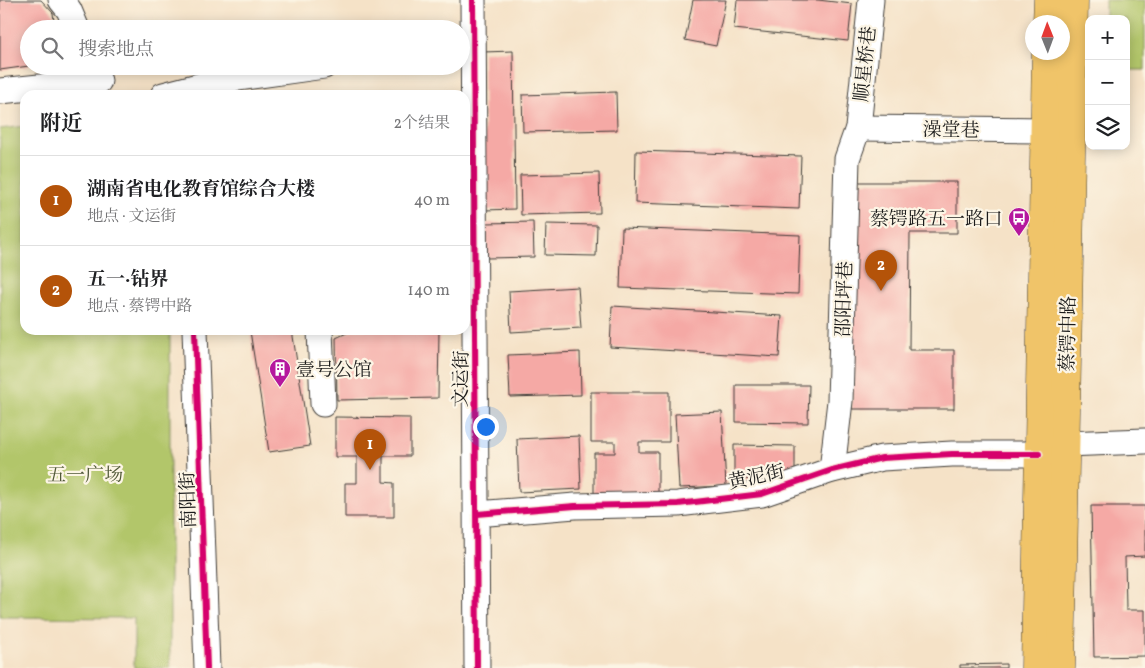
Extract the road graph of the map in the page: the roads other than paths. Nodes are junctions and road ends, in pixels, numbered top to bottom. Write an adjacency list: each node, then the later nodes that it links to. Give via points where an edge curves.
1 (61, 0): 7 (street)
2 (473, 0): 8 (street, 文运街)
3 (871, 0): 16 (street, 顺星桥巷)
4 (1048, 0): 6 (main road)
5 (1074, 0): 23 (main road, 蔡锷中路)
6 (1047, 15)
7 (73, 20)
8 (470, 28)
9 (1046, 60): 17 (main road, 蔡锷中路)
10 (260, 75): 13 (street)
11 (468, 75): 14 (street, 文运街)
12 (99, 81): 15 (street)
13 (182, 90)
14 (468, 90)
15 (0, 91)
16 (858, 128): 17 (street, 澡堂巷); 25 (street, 邵阳坪巷, via 847,159 840,400)
17 (1045, 130): 24 (main road, 蔡锷中路)
18 (470, 272): 26 (street, 文运街)
19 (197, 335): 27 (street, 南阳街)
20 (320, 335): 21 (street)
21 (323, 404)
22 (1145, 441): 23 (street)
23 (1065, 444): 30 (main road, 蔡锷中路)
24 (1039, 454): 25 (street, 黄泥街, via 882,458); 29 (main road, 蔡锷中路)
25 (832, 470): 26 (street, 黄泥街, via 762,494 678,504 575,506)
26 (476, 514): 28 (street, 文运街)
27 (207, 668)
28 (477, 668)
29 (1035, 668)
30 (1062, 668)

